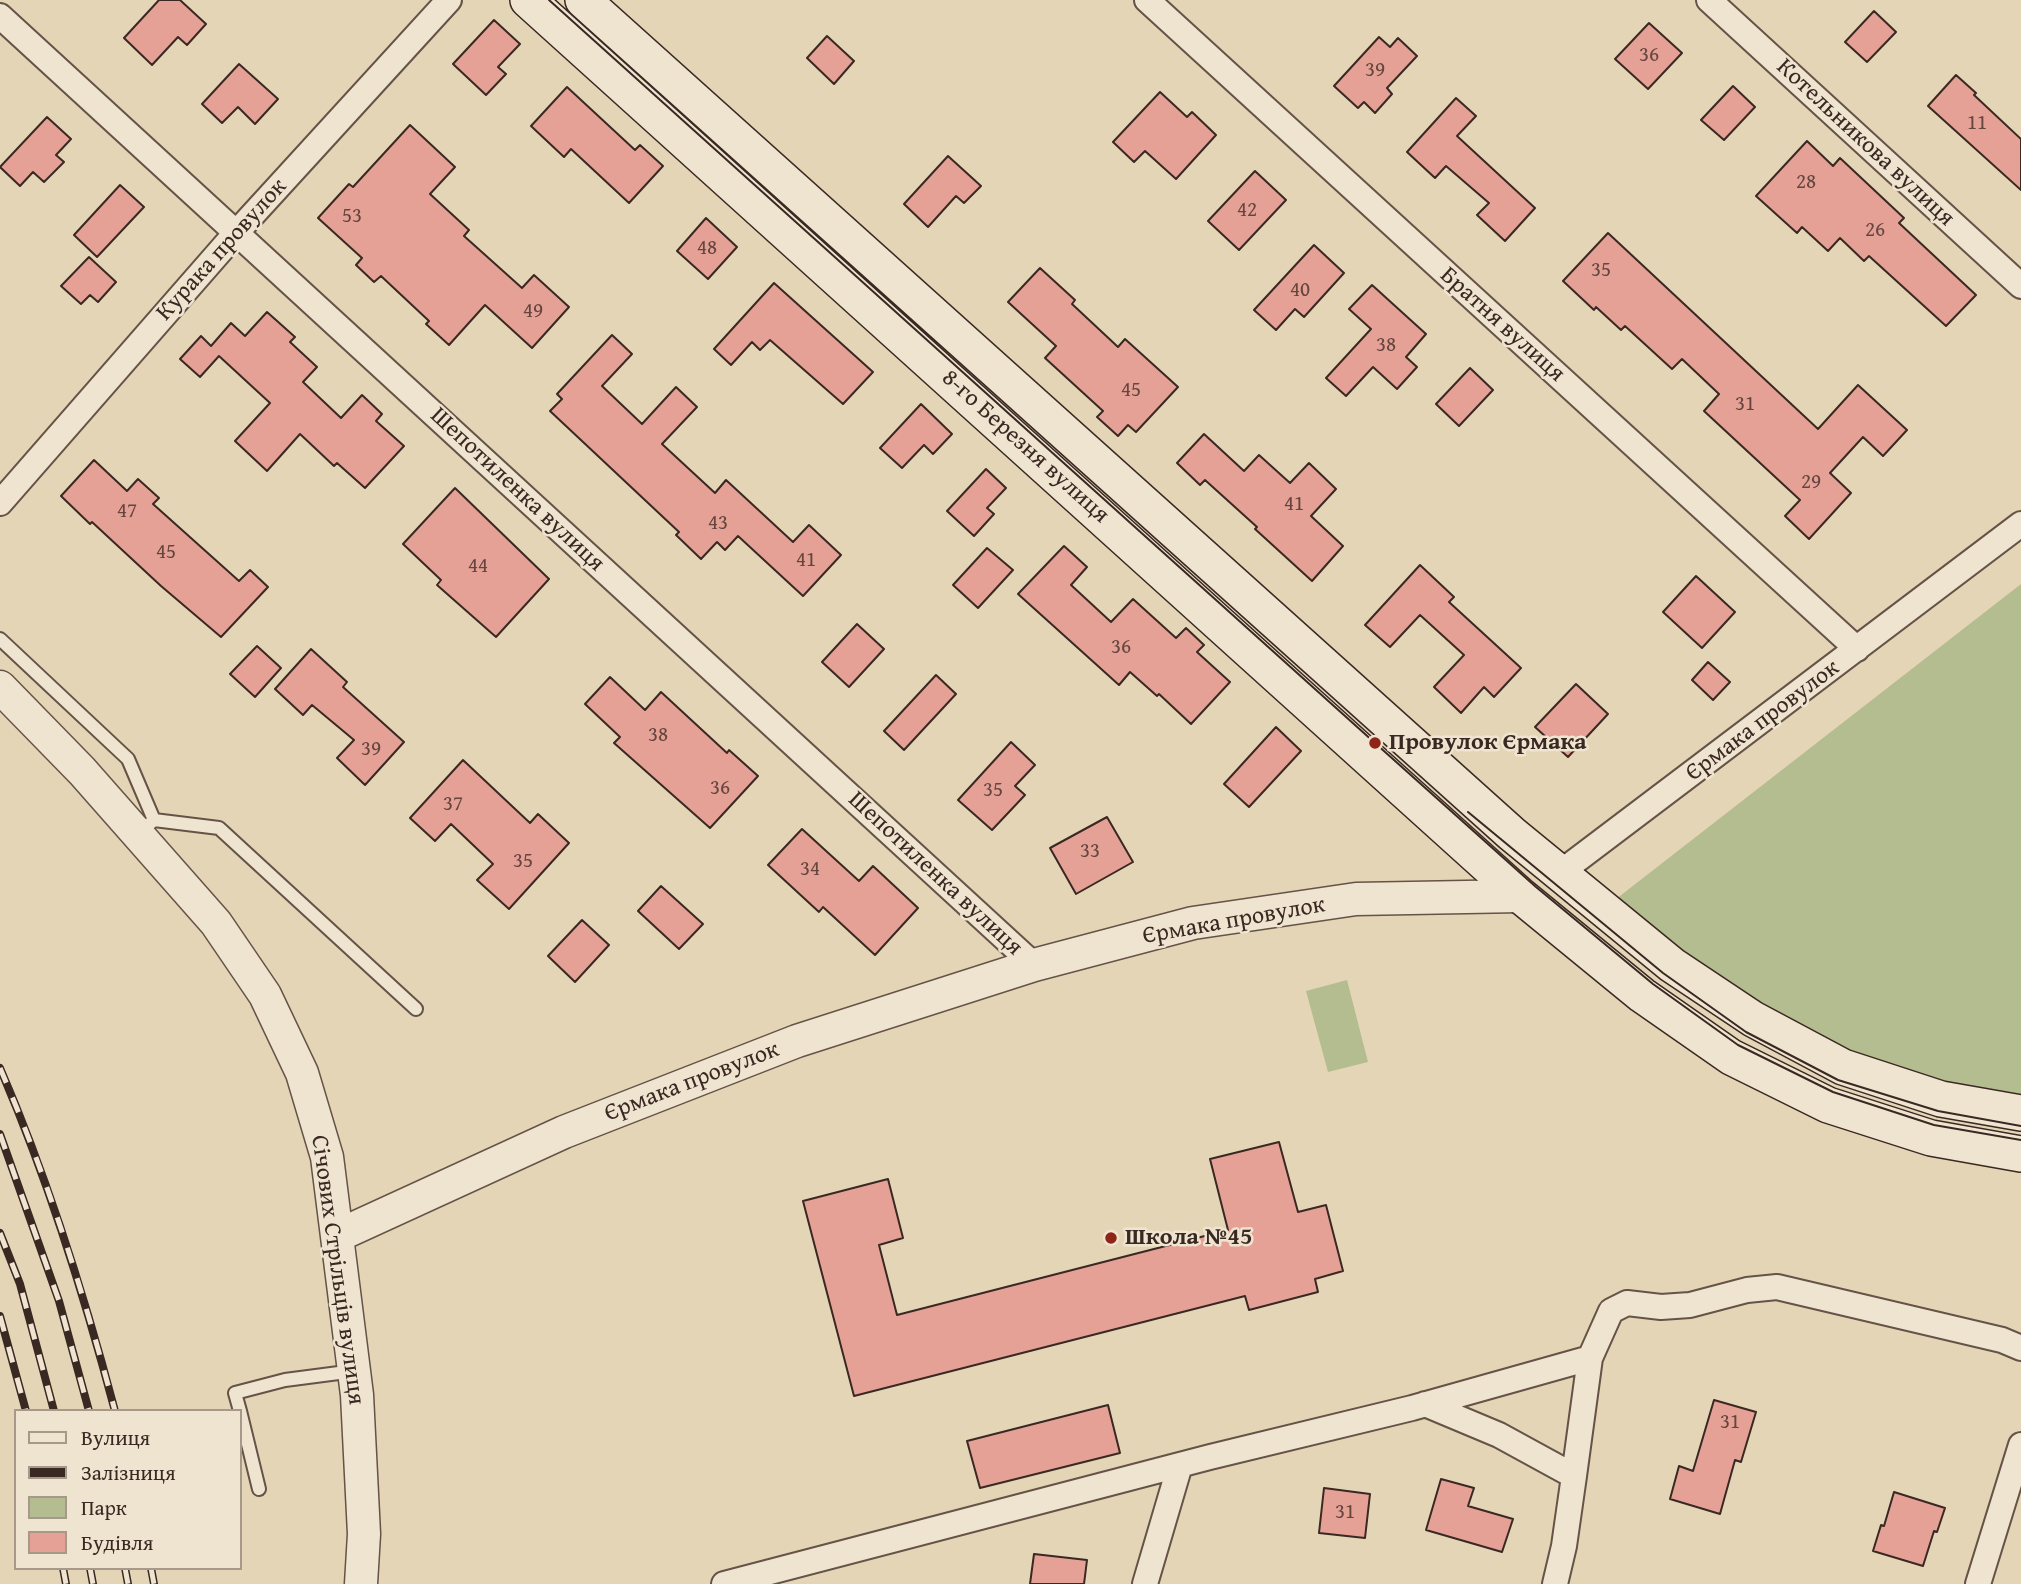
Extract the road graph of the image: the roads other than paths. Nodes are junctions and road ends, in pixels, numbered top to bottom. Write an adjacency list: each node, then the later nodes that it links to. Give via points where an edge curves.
1 (449, 0): 7 (street, Курака провулок)
2 (528, 0): 16 (main road, 8-го Березня вулиця)
3 (583, 0): 15 (main road, 8-го Березня вулиця, via 1512,834)
4 (1147, 0): 12 (street, Братня вулиця)
5 (1709, 0): 8 (street, Котельникова вулиця)
6 (0, 16): 7 (street, Шепотиленка вулиця)
7 (236, 233): 9 (street, Курака провулок); 17 (street, Шепотиленка вулиця)
8 (2021, 286)
9 (0, 503)
10 (2021, 524): 12 (street, Єрмака провулок)
11 (0, 639): 14 (lane, via 128,759)
12 (1857, 649): 15 (street, Єрмака провулок)
13 (0, 687): 14 (street, Січових Стрільців вулиця, via 82,771)
14 (146, 827): 18 (lane, via 219,828); 21 (street, Січових Стрільців вулиця, via 265,995 302,1073 327,1157)
15 (1561, 872): 16 (main road, Єрмака провулок); 19 (main road, 8-го Березня вулиця, via 1700,985 1843,1068 1941,1099)
16 (1521, 896): 17 (street, Єрмака провулок, via 1356,899 1194,923); 20 (main road, 8-го Березня вулиця, via 1642,995 1731,1057 1828,1105 1931,1138)
17 (1034, 965): 21 (street, Єрмака провулок, via 797,1041 564,1132)
18 (416, 1009)
19 (2021, 1113)
20 (2021, 1154)
21 (337, 1236): 24 (street, Січових Стрільців вулиця)
22 (2021, 1348): 23 (street, via 1777,1287 1690,1305 1627,1303 1611,1311)
23 (1590, 1358): 25 (street); 30 (street)
24 (354, 1371): 26 (lane, via 285,1380 235,1393); 33 (street, Січових Стрільців вулиця, via 364,1534)
25 (1425, 1404): 29 (street); 30 (street, via 1499,1435)
26 (239, 1409)
27 (242, 1419): 31 (lane)
28 (2021, 1445): 36 (street)
29 (1180, 1465): 32 (street); 34 (street)
30 (1574, 1476): 35 (street)
31 (259, 1489)
32 (728, 1583)
33 (361, 1584)
34 (1145, 1584)
35 (1555, 1584)
36 (1978, 1584)

